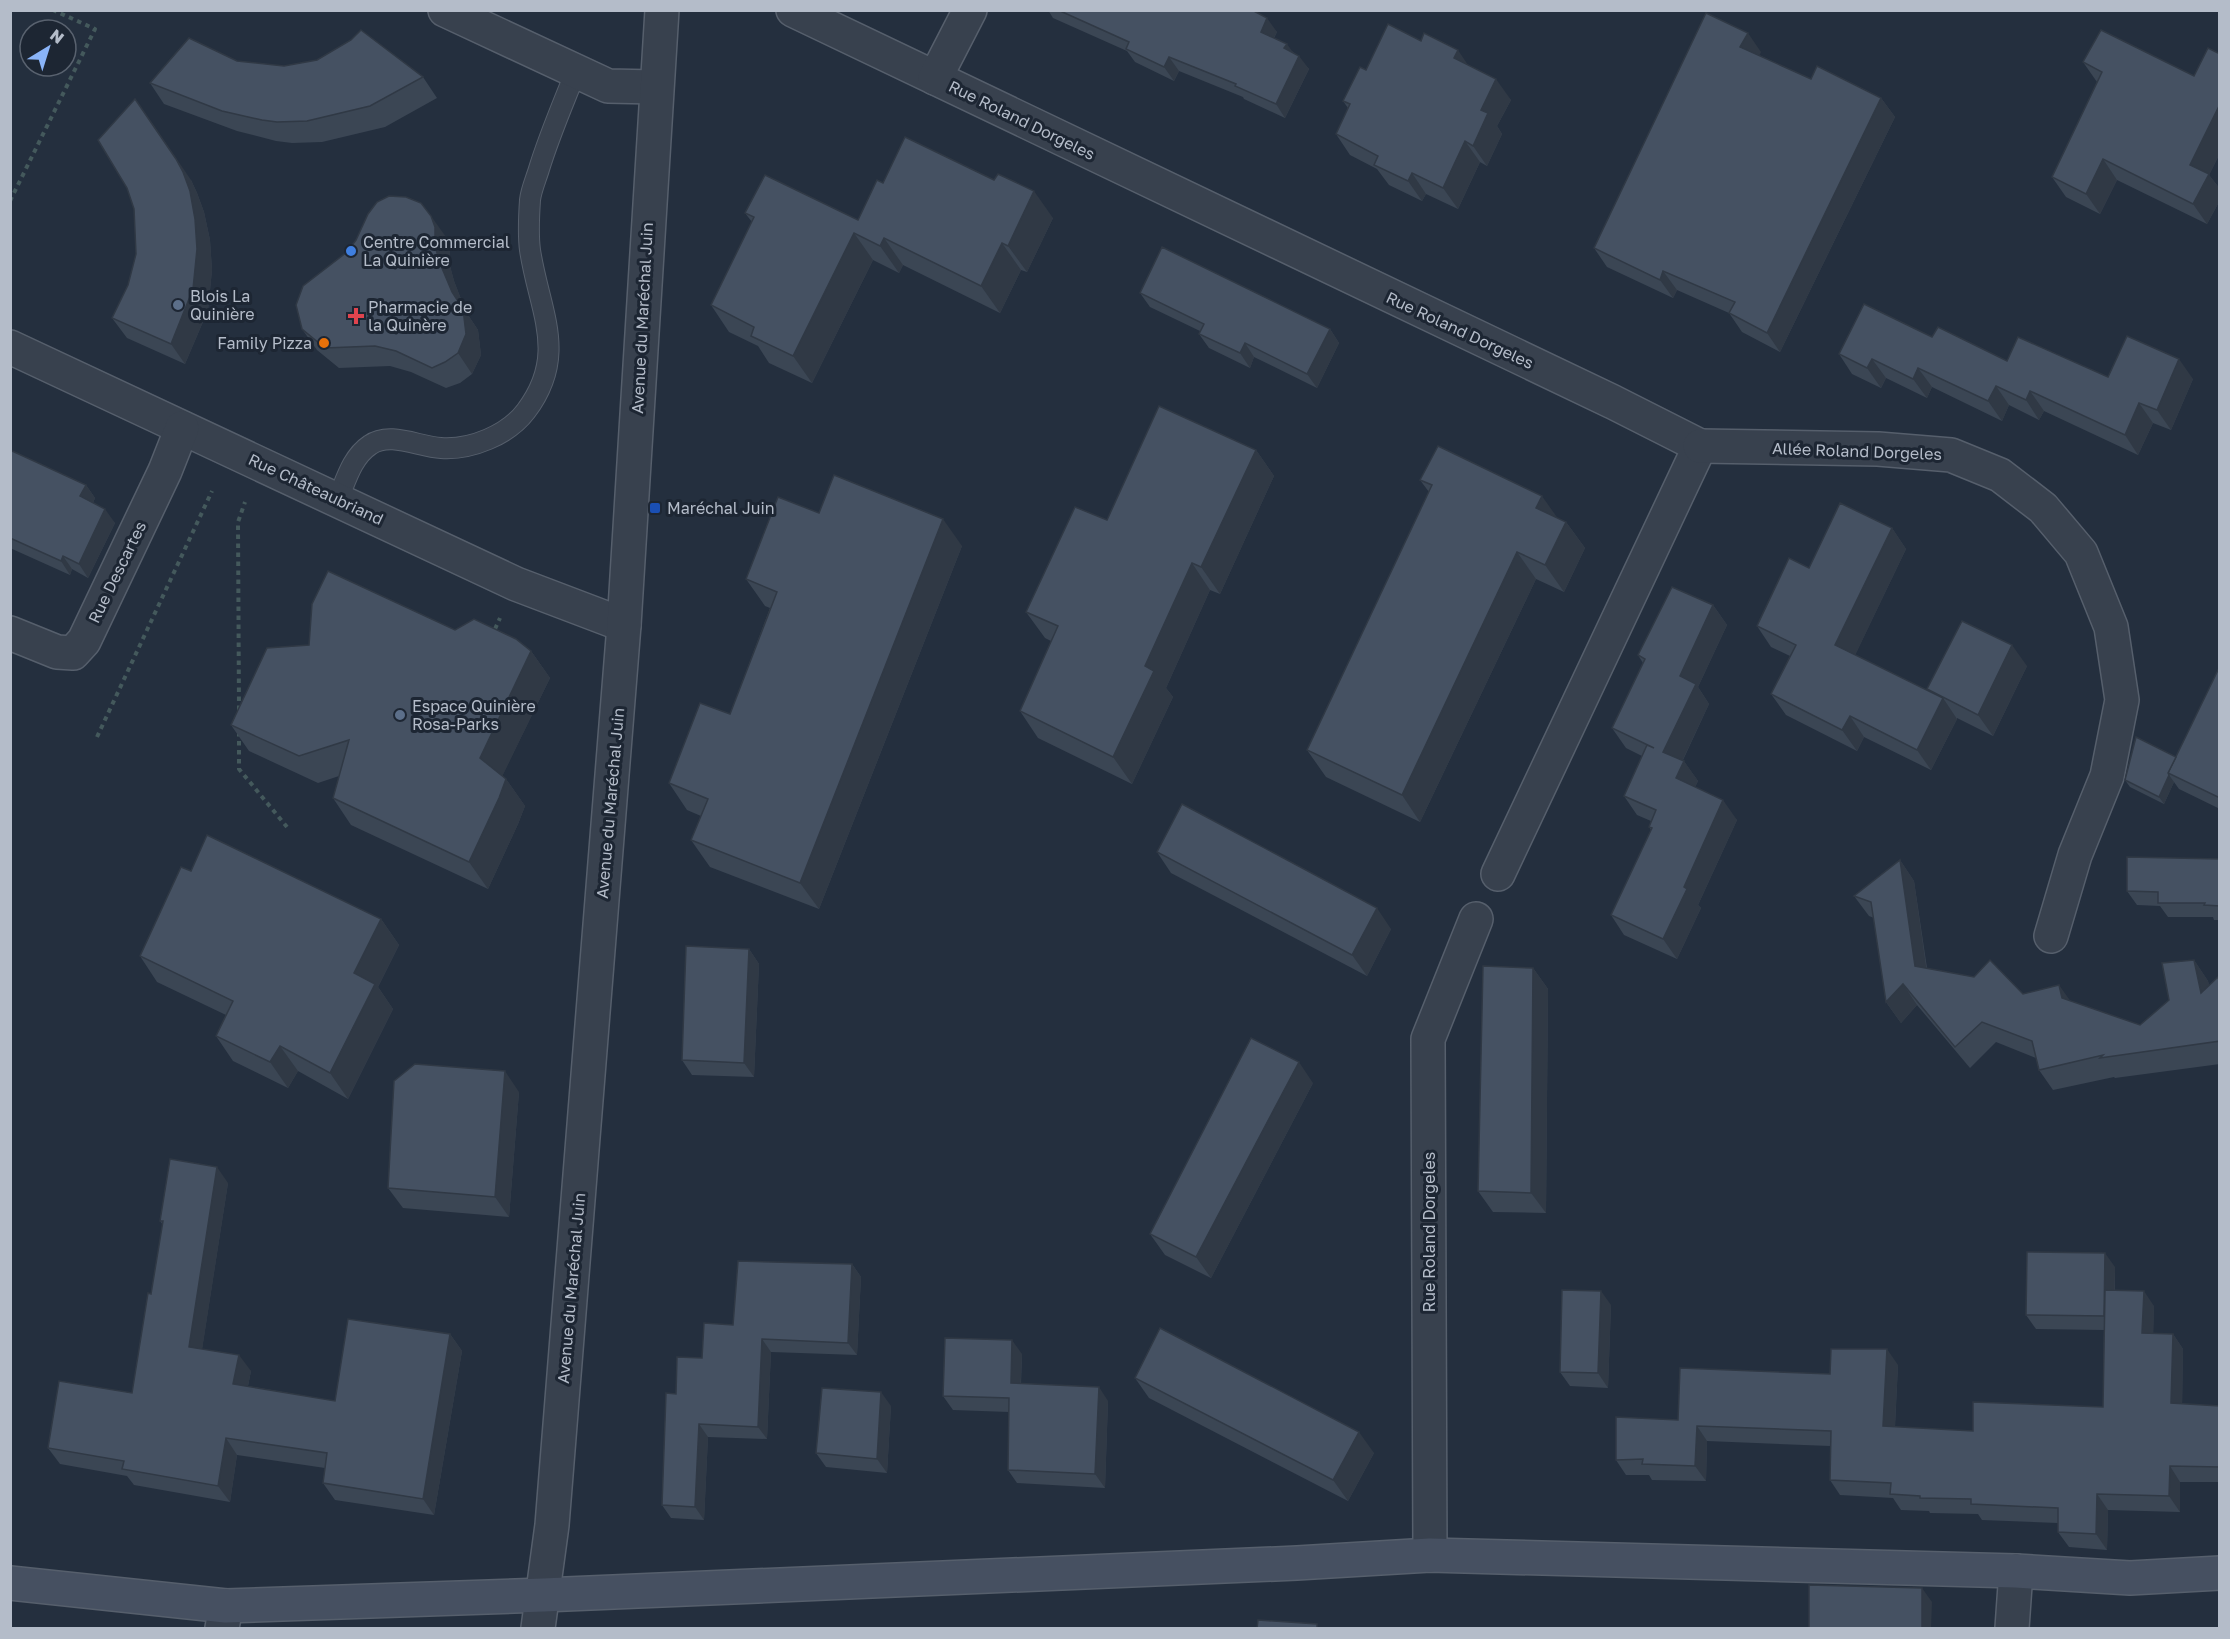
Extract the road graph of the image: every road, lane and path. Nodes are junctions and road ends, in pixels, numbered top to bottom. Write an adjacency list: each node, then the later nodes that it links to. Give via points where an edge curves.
1 (53, 10): 9 (path, via 95,29)
2 (445, 10): 6 (street)
3 (662, 10): 8 (street, Avenue du Maréchal Juin)
4 (793, 10): 7 (street, Rue Roland Dorgeles)
5 (970, 10): 7 (street)
6 (576, 71): 8 (street, via 608,86); 14 (lane, via 530,198 530,248 549,334 549,364 539,392 525,413 503,433 472,445 443,448 388,439 371,444 355,460)
7 (935, 78): 12 (street, Rue Roland Dorgeles)
8 (656, 87): 16 (street, Avenue du Maréchal Juin)
9 (10, 201)
10 (10, 347): 11 (street, Rue Châteaubriand)
11 (182, 428): 14 (street, Rue Châteaubriand); 17 (street, Rue Descartes, via 84,641 73,653 57,652)
12 (1700, 447): 22 (street); 24 (street, Allée Roland Dorgeles, via 1878,449 1951,455 2000,475 2043,508 2081,553 2111,627 2122,700 2107,776 2075,855)
13 (212, 491): 20 (path)
14 (338, 499): 16 (street, Rue Châteaubriand, via 516,584)
15 (245, 502): 18 (path, via 238,522)
16 (624, 625): 29 (street, Avenue du Maréchal Juin, via 552,1525)
17 (10, 633)
18 (239, 710)
19 (239, 722): 21 (path, via 239,769)
20 (97, 737)
21 (287, 827)
22 (1498, 874)
23 (1476, 919): 25 (street, Rue Roland Dorgeles, via 1428,1039)
24 (2050, 936)
25 (1430, 1555): 26 (street); 29 (street)
26 (2016, 1571): 27 (street, via 2130,1578); 32 (street)
27 (2210, 1574)
28 (10, 1583): 30 (street)
29 (543, 1595): 30 (street); 31 (street, Avenue du Maréchal Juin)
30 (224, 1617)
31 (538, 1629)
32 (2012, 1629)

